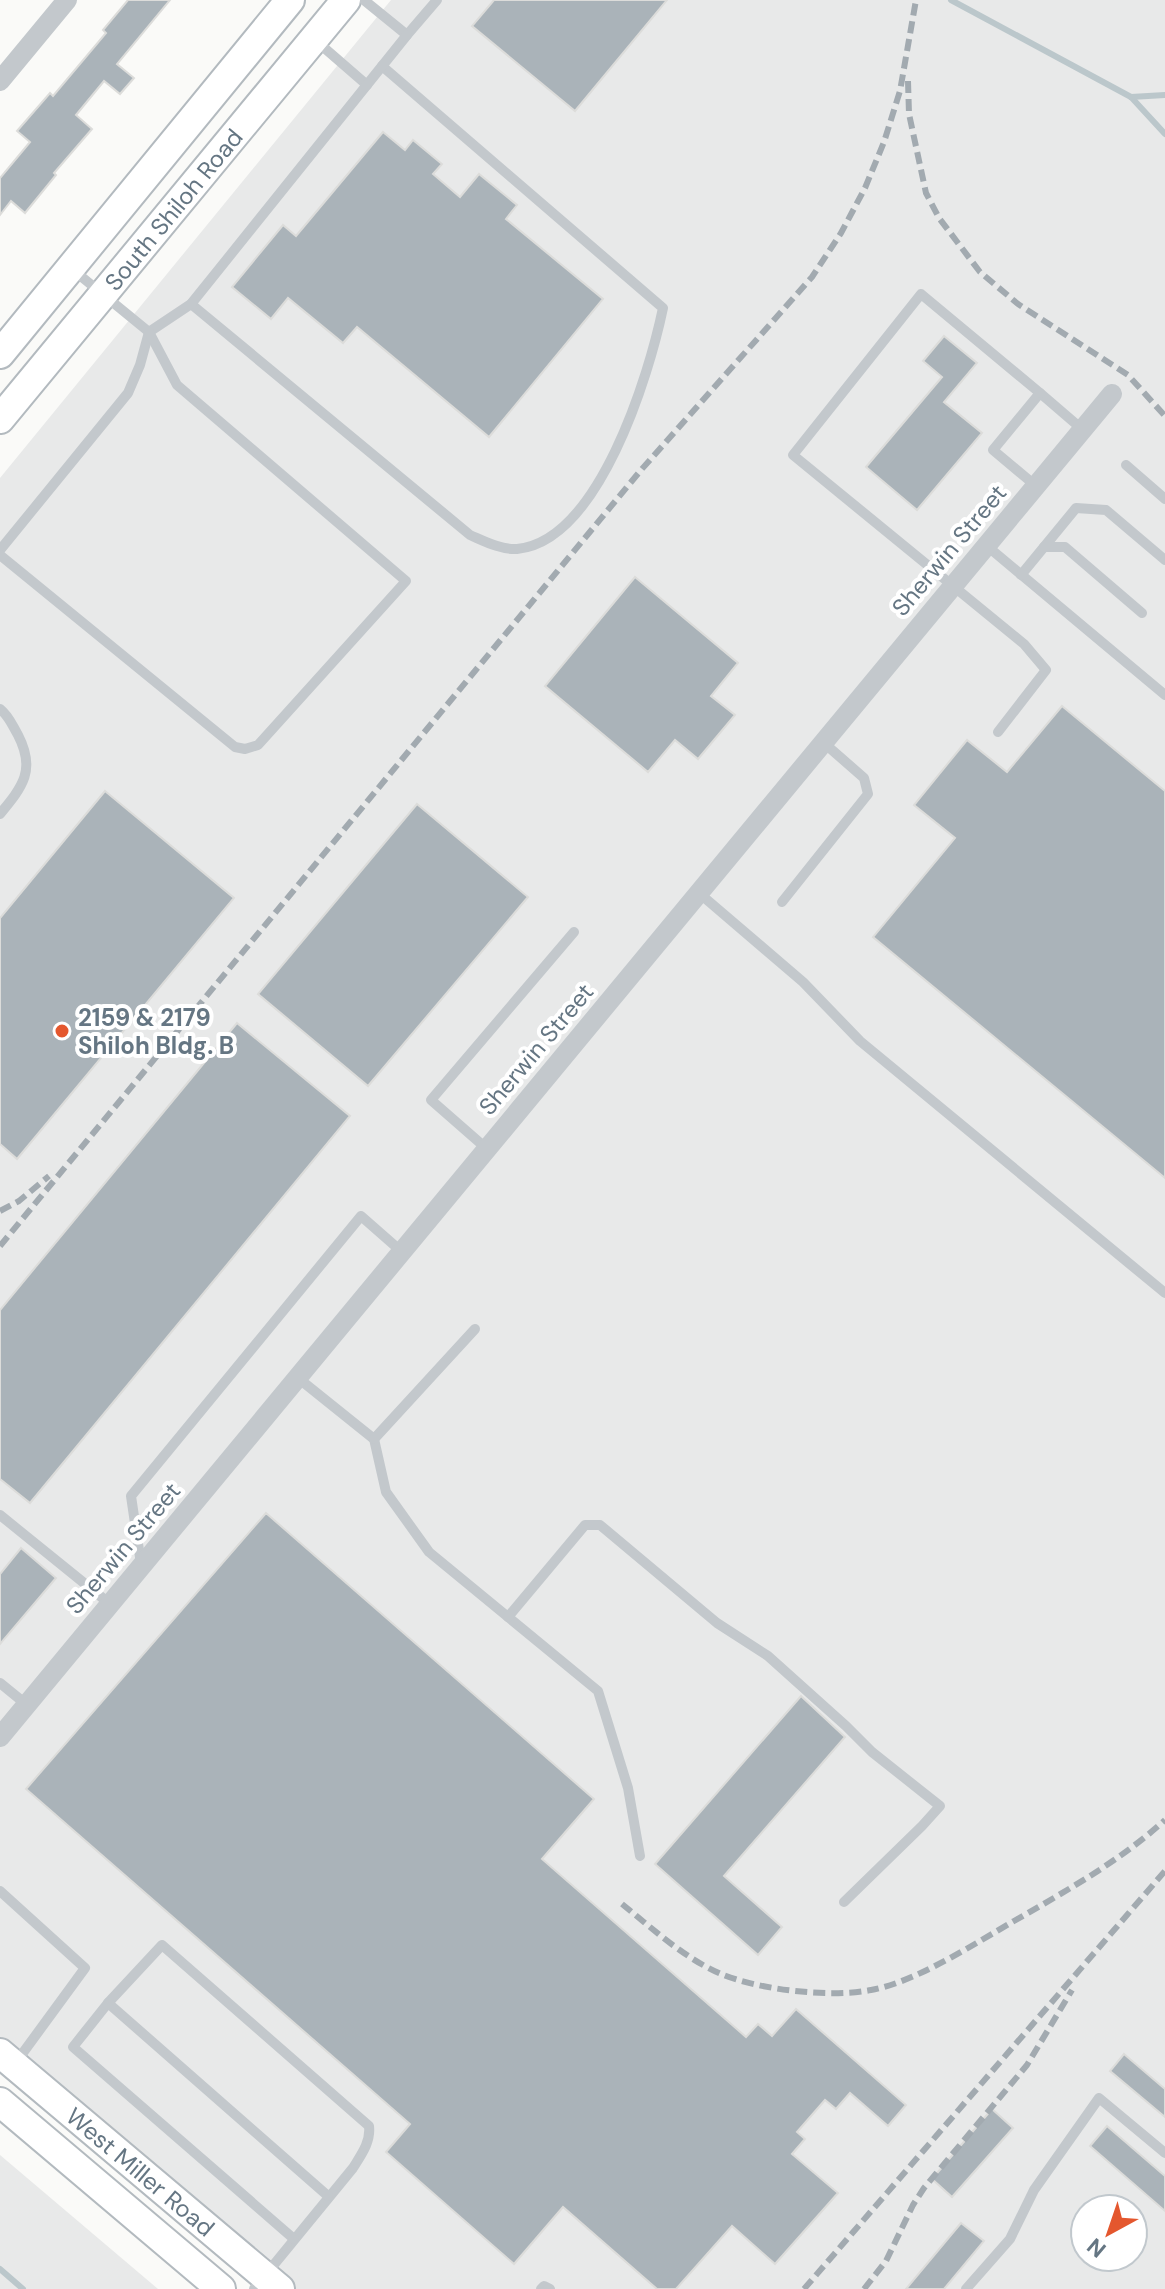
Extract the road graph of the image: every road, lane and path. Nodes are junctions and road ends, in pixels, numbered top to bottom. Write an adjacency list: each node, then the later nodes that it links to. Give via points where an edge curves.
1 (67, 0): 9 (street)
2 (290, 0): 11 (main road, South Shiloh Road)
3 (346, 0): 7 (main road, South Shiloh Road)
4 (364, 0): 6 (lane)
5 (437, 0): 6 (lane)
6 (407, 35): 8 (lane)
7 (314, 39): 10 (lane); 12 (main road, South Shiloh Road)
8 (382, 66): 10 (lane); 13 (lane, via 663,308 627,426 588,498 547,538 516,549 470,535)
9 (0, 81)
10 (367, 85): 13 (lane)
11 (71, 268): 12 (lane); 15 (main road, South Shiloh Road)
12 (103, 294): 14 (lane); 18 (main road, South Shiloh Road)
13 (191, 304): 14 (lane)
14 (149, 332): 25 (lane, via 128,393); 25 (lane, via 177,385 406,581 258,745 245,749 235,747)
15 (0, 354)
16 (1040, 393): 19 (lane); 21 (lane, via 993,450); 28 (lane, via 921,294 793,455)
17 (1112, 394): 19 (street, Sherwin Street)
18 (0, 419)
19 (1083, 430): 21 (street, Sherwin Street)
20 (1126, 465): 22 (lane)
21 (1036, 486): 23 (street, Sherwin Street)
22 (1165, 499)
23 (987, 546): 27 (lane); 28 (street, Sherwin Street)
24 (1044, 547): 26 (lane, via 1076,508 1106,510); 27 (lane); 29 (lane, via 1065,547)
25 (0, 552)
26 (1165, 560)
27 (1021, 575): 30 (lane)
28 (953, 587): 32 (lane, via 1024,644 1046,670); 33 (street, Sherwin Street)
29 (1142, 613)
30 (1165, 695)
31 (0, 709): 34 (lane, via 27,754 22,787)
32 (998, 732)
33 (824, 743): 35 (street, Sherwin Street); 36 (lane, via 864,778 868,794)
34 (0, 814)
35 (699, 893): 38 (street, Sherwin Street); 40 (lane, via 803,982 860,1041)
36 (782, 902)
37 (574, 932): 38 (lane, via 431,1100)
38 (487, 1149): 39 (street, Sherwin Street)
39 (402, 1252): 42 (street, Sherwin Street); 45 (lane, via 361,1216 131,1496)
40 (1165, 1293)
41 (475, 1329): 43 (lane)
42 (298, 1378): 43 (lane); 45 (street, Sherwin Street)
43 (374, 1439): 47 (lane, via 386,1492 429,1552)
44 (0, 1515): 46 (lane)
45 (141, 1566): 46 (street, Sherwin Street)
46 (110, 1604): 49 (street, Sherwin Street)
47 (508, 1617): 51 (lane, via 598,1691 628,1788); 53 (lane, via 585,1525 600,1525 717,1623 768,1656 940,1806)
48 (0, 1683): 49 (lane)
49 (27, 1705): 50 (street, Sherwin Street)
50 (0, 1737)
51 (640, 1856)
52 (0, 1891): 55 (lane, via 85,1968)
53 (844, 1902)
54 (108, 2003): 58 (lane); 58 (lane, via 162,1945 364,2119 370,2135 364,2150); 59 (lane, via 73,2047)
55 (7, 2059): 60 (main road, West Miller Road)
56 (0, 2102): 61 (main road, West Miller Road)
57 (1165, 2153): 64 (lane, via 1099,2098 1034,2190 1010,2239)
58 (328, 2196): 59 (lane)
59 (294, 2239): 60 (lane)
60 (267, 2285)
61 (221, 2289)
62 (541, 2289): 63 (lane)
63 (550, 2289)
64 (966, 2289)

